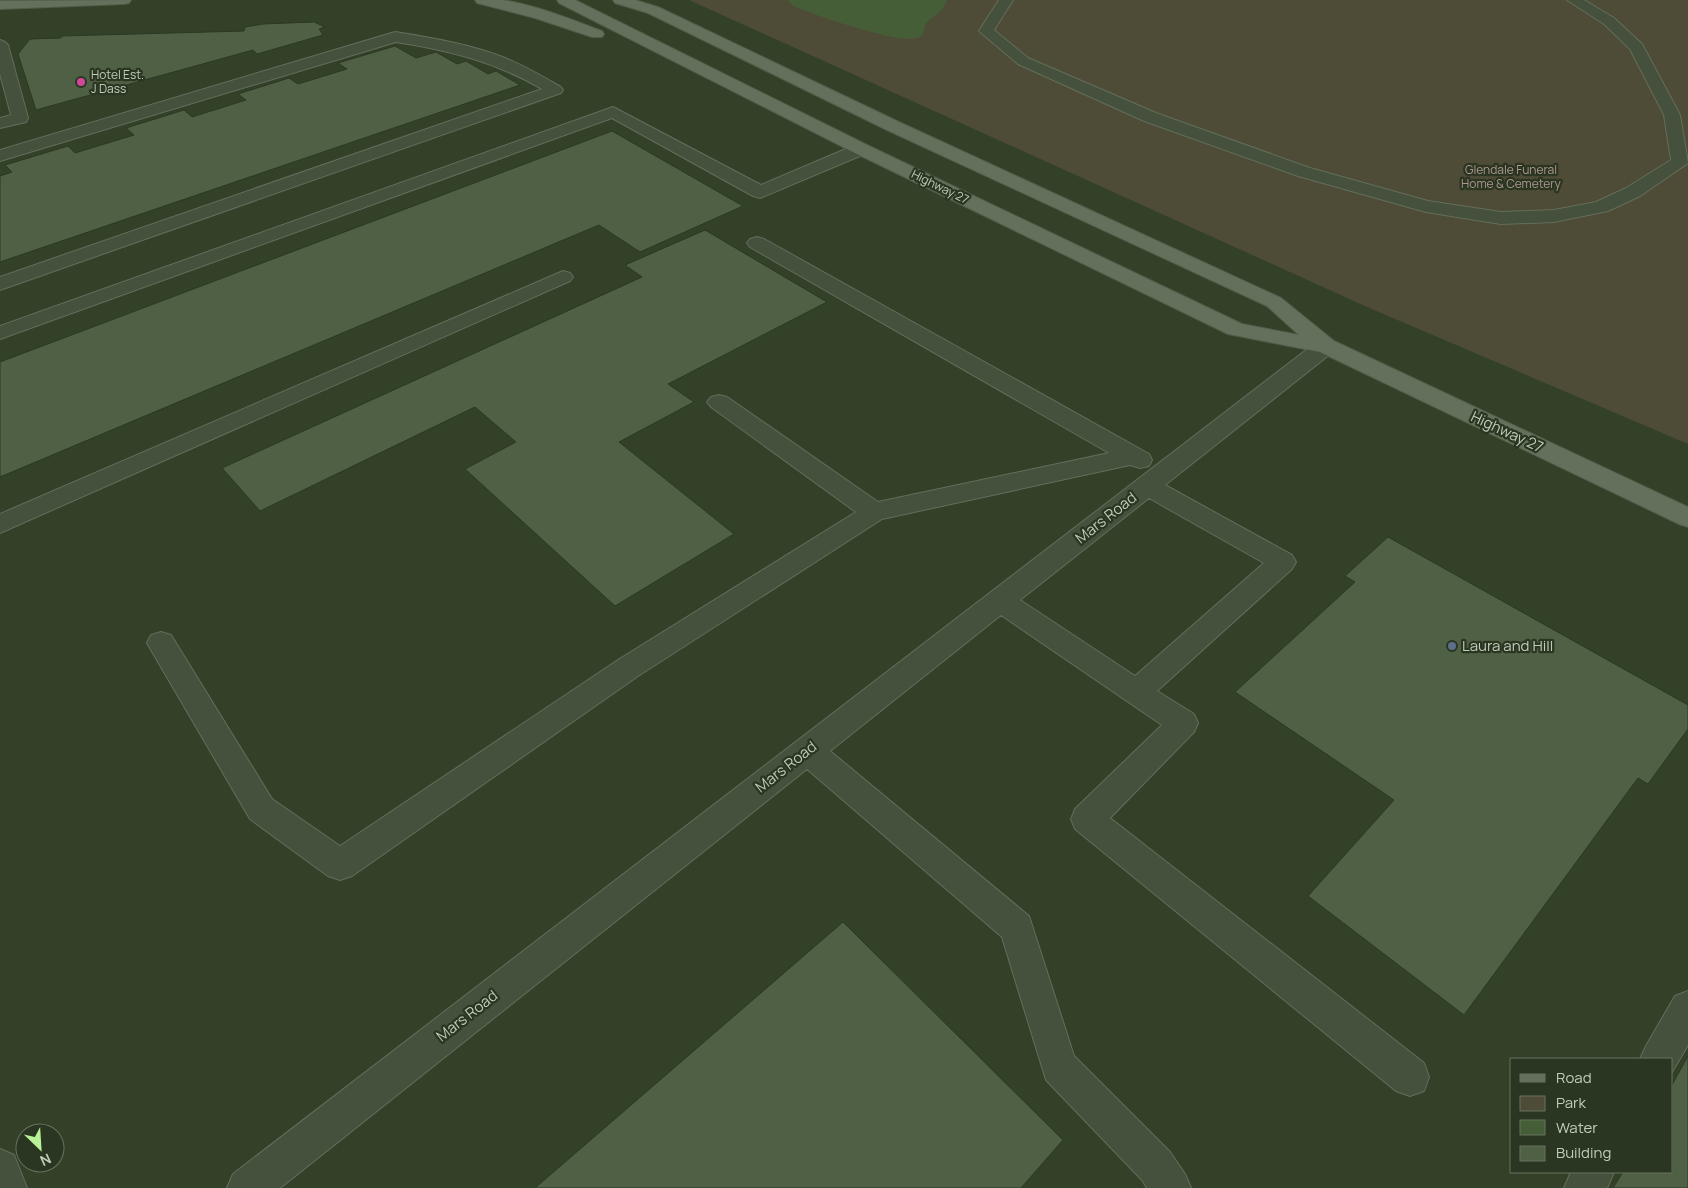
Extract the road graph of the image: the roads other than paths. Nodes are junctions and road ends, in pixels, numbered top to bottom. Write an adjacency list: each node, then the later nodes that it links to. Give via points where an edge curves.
1 (124, 0): 7 (main road)
2 (482, 0): 10 (main road, via 565,22 705,81)
3 (564, 0): 10 (main road, Highway 27)
4 (620, 0): 8 (main road, Highway 27)
5 (1006, 0): 14 (street, via 986,30 1023,61 1150,117 1304,172 1426,206 1501,218 1554,216 1601,207)
6 (1574, 0): 14 (street, via 1609,22 1637,47 1672,115)
7 (0, 5)
8 (650, 5): 19 (main road, Highway 27, via 902,130 1274,302)
9 (0, 45): 11 (street, via 20,118)
10 (742, 89): 12 (main road, Highway 27)
11 (0, 123)
12 (861, 149): 18 (street, via 760,192 613,112); 19 (main road, Highway 27, via 1236,330)
13 (0, 156): 17 (street, via 396,37 470,51 515,67 556,90)
14 (1684, 163)
15 (757, 243): 21 (street)
16 (563, 277): 25 (street)
17 (0, 284)
18 (0, 333)
19 (1326, 346): 22 (street, Mars Road); 24 (main road, Highway 27)
20 (719, 402): 23 (street)
21 (1133, 456): 22 (street); 23 (street)
22 (1155, 479): 26 (street, Mars Road); 28 (street, via 1282,562)
23 (874, 512): 27 (street, via 628,668 340,865 261,810)
24 (1688, 518)
25 (0, 524)
26 (1000, 600): 28 (street); 29 (street, Mars Road)
27 (161, 643)
28 (1136, 692): 32 (street, via 1183,724 1087,819)
29 (807, 750): 36 (street, Mars Road); 37 (street, via 1017,928 1059,1067 1156,1166)
30 (1688, 1009): 31 (street)
31 (1660, 1058)
32 (1410, 1076)
33 (0, 1169): 35 (street)
34 (1593, 1173): 38 (street)
35 (7, 1188)
36 (247, 1188)
37 (1171, 1188)
38 (1584, 1188)

